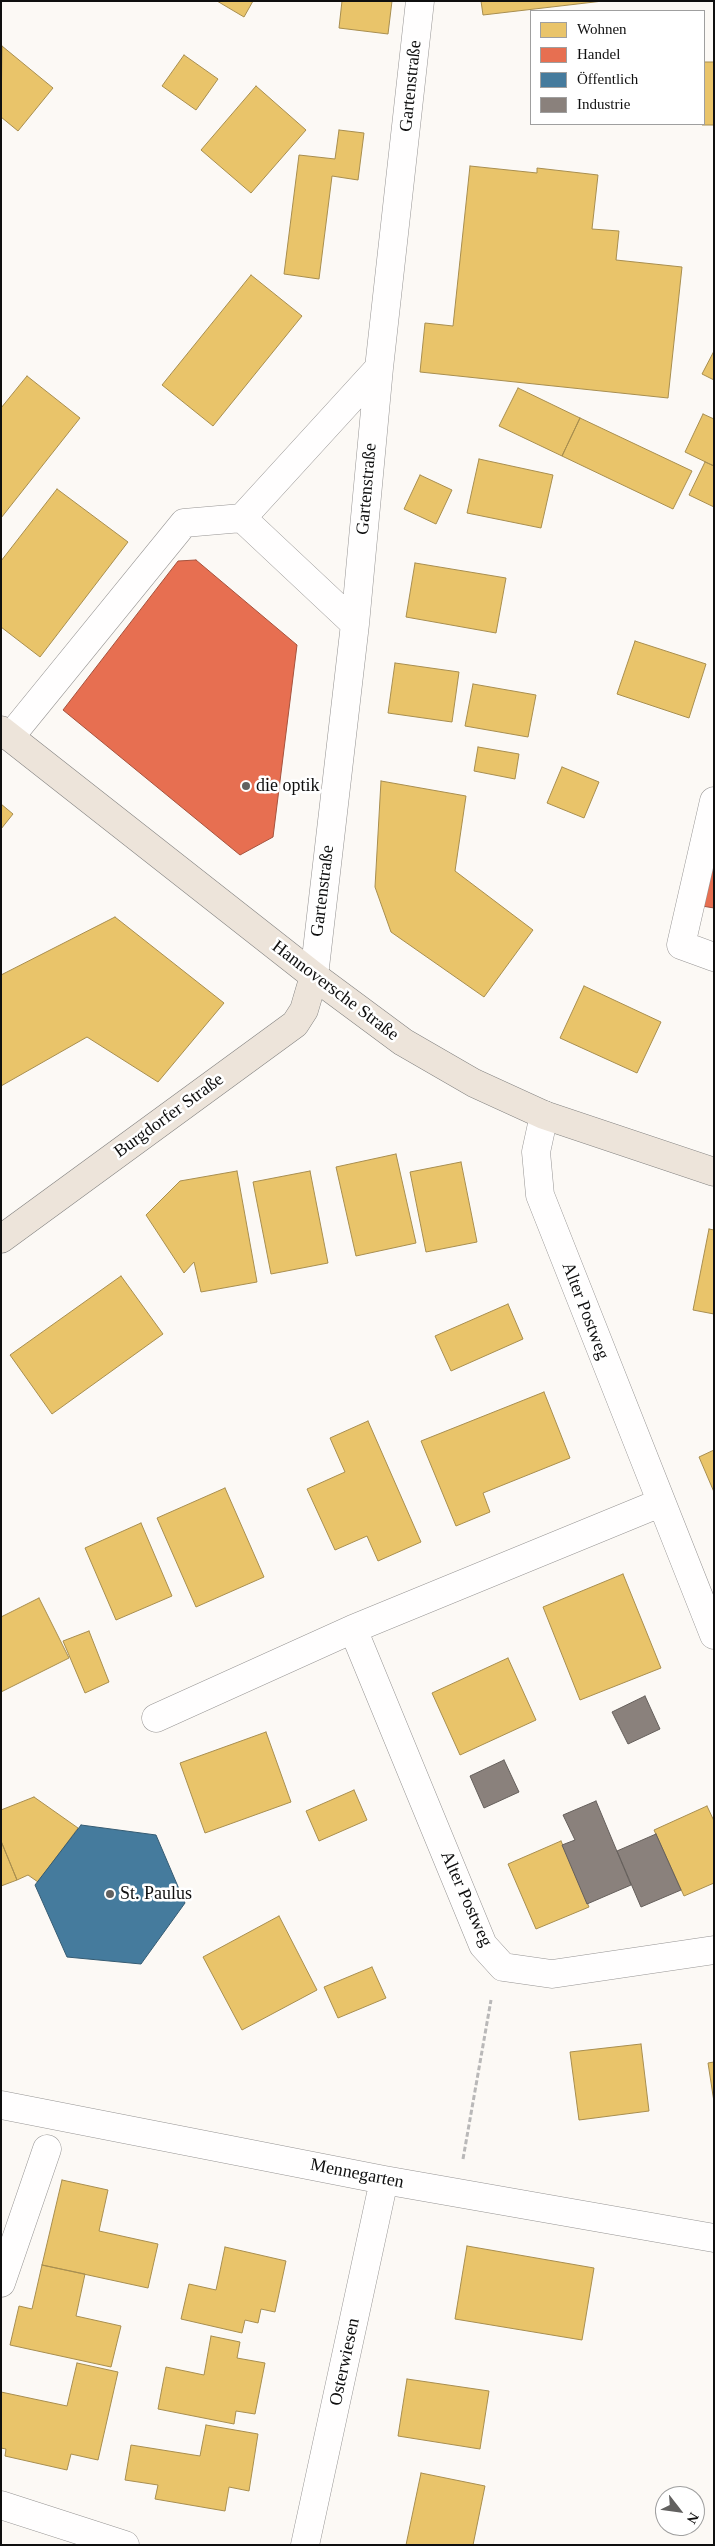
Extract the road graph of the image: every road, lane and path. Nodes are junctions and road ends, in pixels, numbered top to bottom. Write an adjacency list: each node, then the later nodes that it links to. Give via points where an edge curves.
1 (420, 1): 2 (street, Gartenstraße)
2 (379, 368): 3 (street); 4 (street, Gartenstraße)
3 (242, 518): 4 (street); 5 (street, via 184,523)
4 (355, 624): 8 (street, Gartenstraße)
5 (6, 734): 8 (main road, Hannoversche Straße)
6 (712, 810): 7 (street, via 681,945)
7 (714, 956)
8 (314, 976): 9 (main road, Hannoversche Straße, via 403,1042 474,1082); 11 (main road, Burgdorfer Straße, via 304,1010 295,1024)
9 (544, 1115): 10 (main road, Hannoversche Straße); 12 (street, Alter Postweg, via 536,1152 540,1195)
10 (712, 1167)
11 (1, 1239)
12 (660, 1503): 13 (street); 14 (street, Alter Postweg)
13 (353, 1629): 15 (street); 17 (street, Alter Postweg, via 483,1945)
14 (714, 1634)
15 (156, 1718)
16 (714, 1950): 17 (street, Alter Postweg, via 552,1974)
17 (502, 1967): 21 (path, via 493,1986)
18 (1, 2105): 20 (street, Mennegarten)
19 (47, 2148): 23 (street)
20 (384, 2180): 21 (street, Mennegarten); 26 (street, Osterwiesen)
21 (457, 2192): 22 (street, Mennegarten)
22 (714, 2238)
23 (1, 2283)
24 (1, 2505): 25 (street)
25 (125, 2545)
26 (305, 2545)

